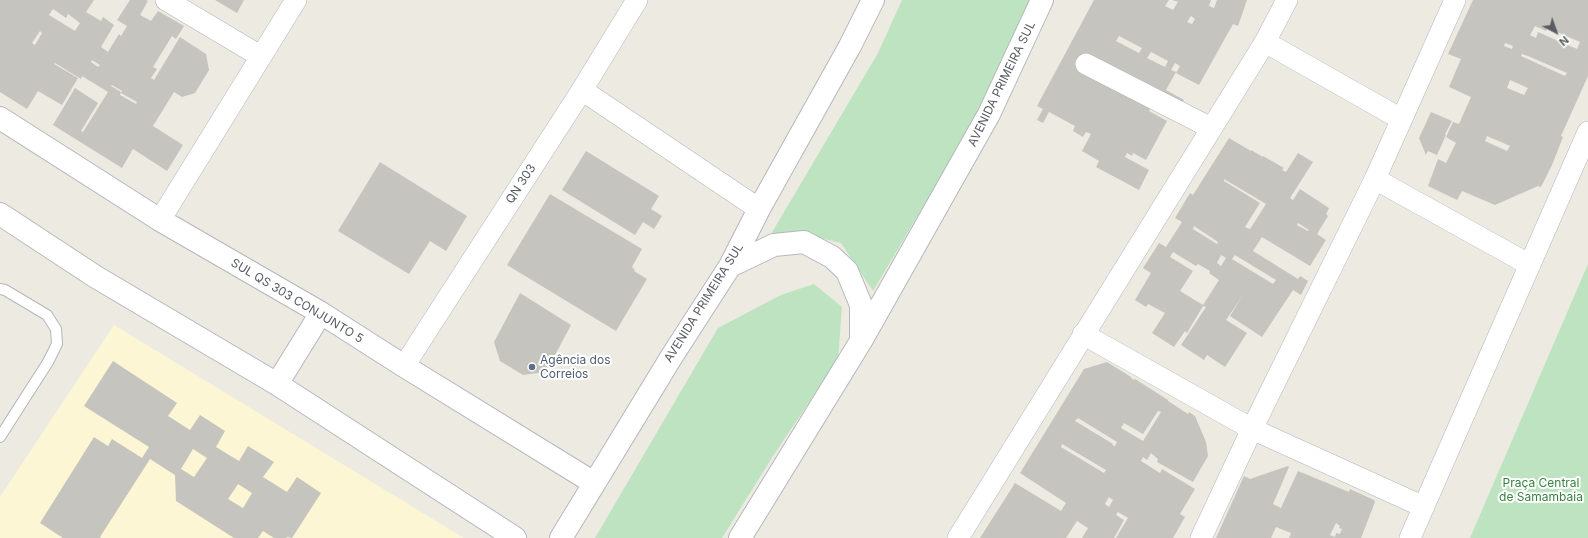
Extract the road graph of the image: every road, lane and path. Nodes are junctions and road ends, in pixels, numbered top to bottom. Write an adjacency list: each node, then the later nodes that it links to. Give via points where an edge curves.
1 (166, 0): 9 (street)
2 (296, 0): 9 (street)
3 (637, 0): 11 (street, QN 303)
4 (873, 0): 17 (main road, AVENIDA PRIMEIRA SUL)
5 (1042, 0): 25 (main road, AVENIDA PRIMEIRA SUL, via 989,114)
6 (1287, 0): 8 (street)
7 (1455, 0): 13 (street)
8 (1265, 42): 13 (street); 14 (street)
9 (260, 56): 18 (street)
10 (1086, 64): 14 (street)
11 (582, 90): 17 (street); 26 (street, QN 303)
12 (0, 118): 18 (main road, SUL QS 303 CONJUNTO 5)
13 (1401, 119): 16 (street)
14 (1212, 128): 24 (street)
15 (1588, 132): 20 (street)
16 (1375, 180): 20 (street); 28 (street)
17 (759, 209): 21 (main road, AVENIDA PRIMEIRA SUL)
18 (160, 220): 23 (main road, SUL QS 303 CONJUNTO 5)
19 (4, 222): 27 (main road)
20 (1530, 265): 31 (street)
21 (730, 266): 25 (main road, via 774,246 804,242 832,257 847,271 861,305); 30 (main road, AVENIDA PRIMEIRA SUL)
22 (0, 289): 29 (lane, via 47,315 56,329 57,344)
23 (321, 313): 26 (main road, SUL QS 303 CONJUNTO 5); 27 (main road)
24 (1083, 334): 28 (street); 35 (street)
25 (861, 341): 34 (main road, AVENIDA PRIMEIRA SUL)
26 (404, 366): 30 (main road, SUL QS 303 CONJUNTO 5)
27 (277, 384): 32 (main road)
28 (1252, 429): 31 (street); 36 (street)
29 (0, 437)
30 (594, 483): 33 (main road, AVENIDA PRIMEIRA SUL)
31 (1424, 507): 37 (street)
32 (515, 538)
33 (560, 538)
34 (740, 538)
35 (958, 538)
36 (1201, 538)
37 (1410, 538)

